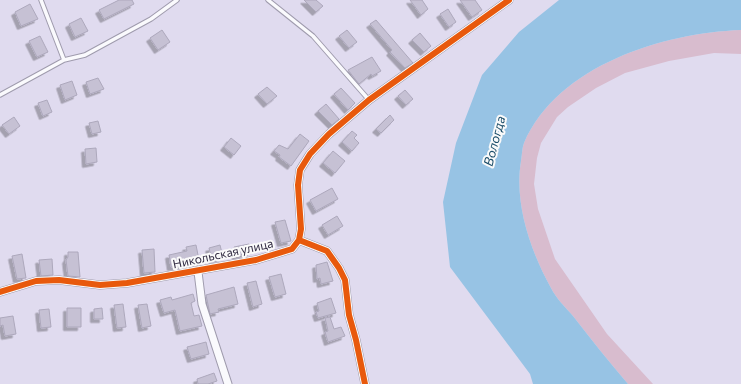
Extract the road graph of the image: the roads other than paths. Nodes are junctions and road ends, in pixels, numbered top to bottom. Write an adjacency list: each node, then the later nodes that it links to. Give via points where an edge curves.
1 (41, 0): 5 (lane)
2 (177, 0): 5 (lane, via 151,19 85,55)
3 (268, 0): 7 (lane, via 314,36)
4 (509, 0): 7 (street)
5 (64, 60): 6 (lane)
6 (0, 95)
7 (369, 100): 8 (street, via 328,134 300,170)
8 (299, 240): 9 (street, Никольская улица, via 292,249 278,255); 12 (street, via 327,251 345,280 349,315)
9 (198, 272): 10 (street, Никольская улица, via 100,285 36,280); 11 (street, via 202,304)
10 (0, 292)
11 (228, 384)
12 (365, 384)

